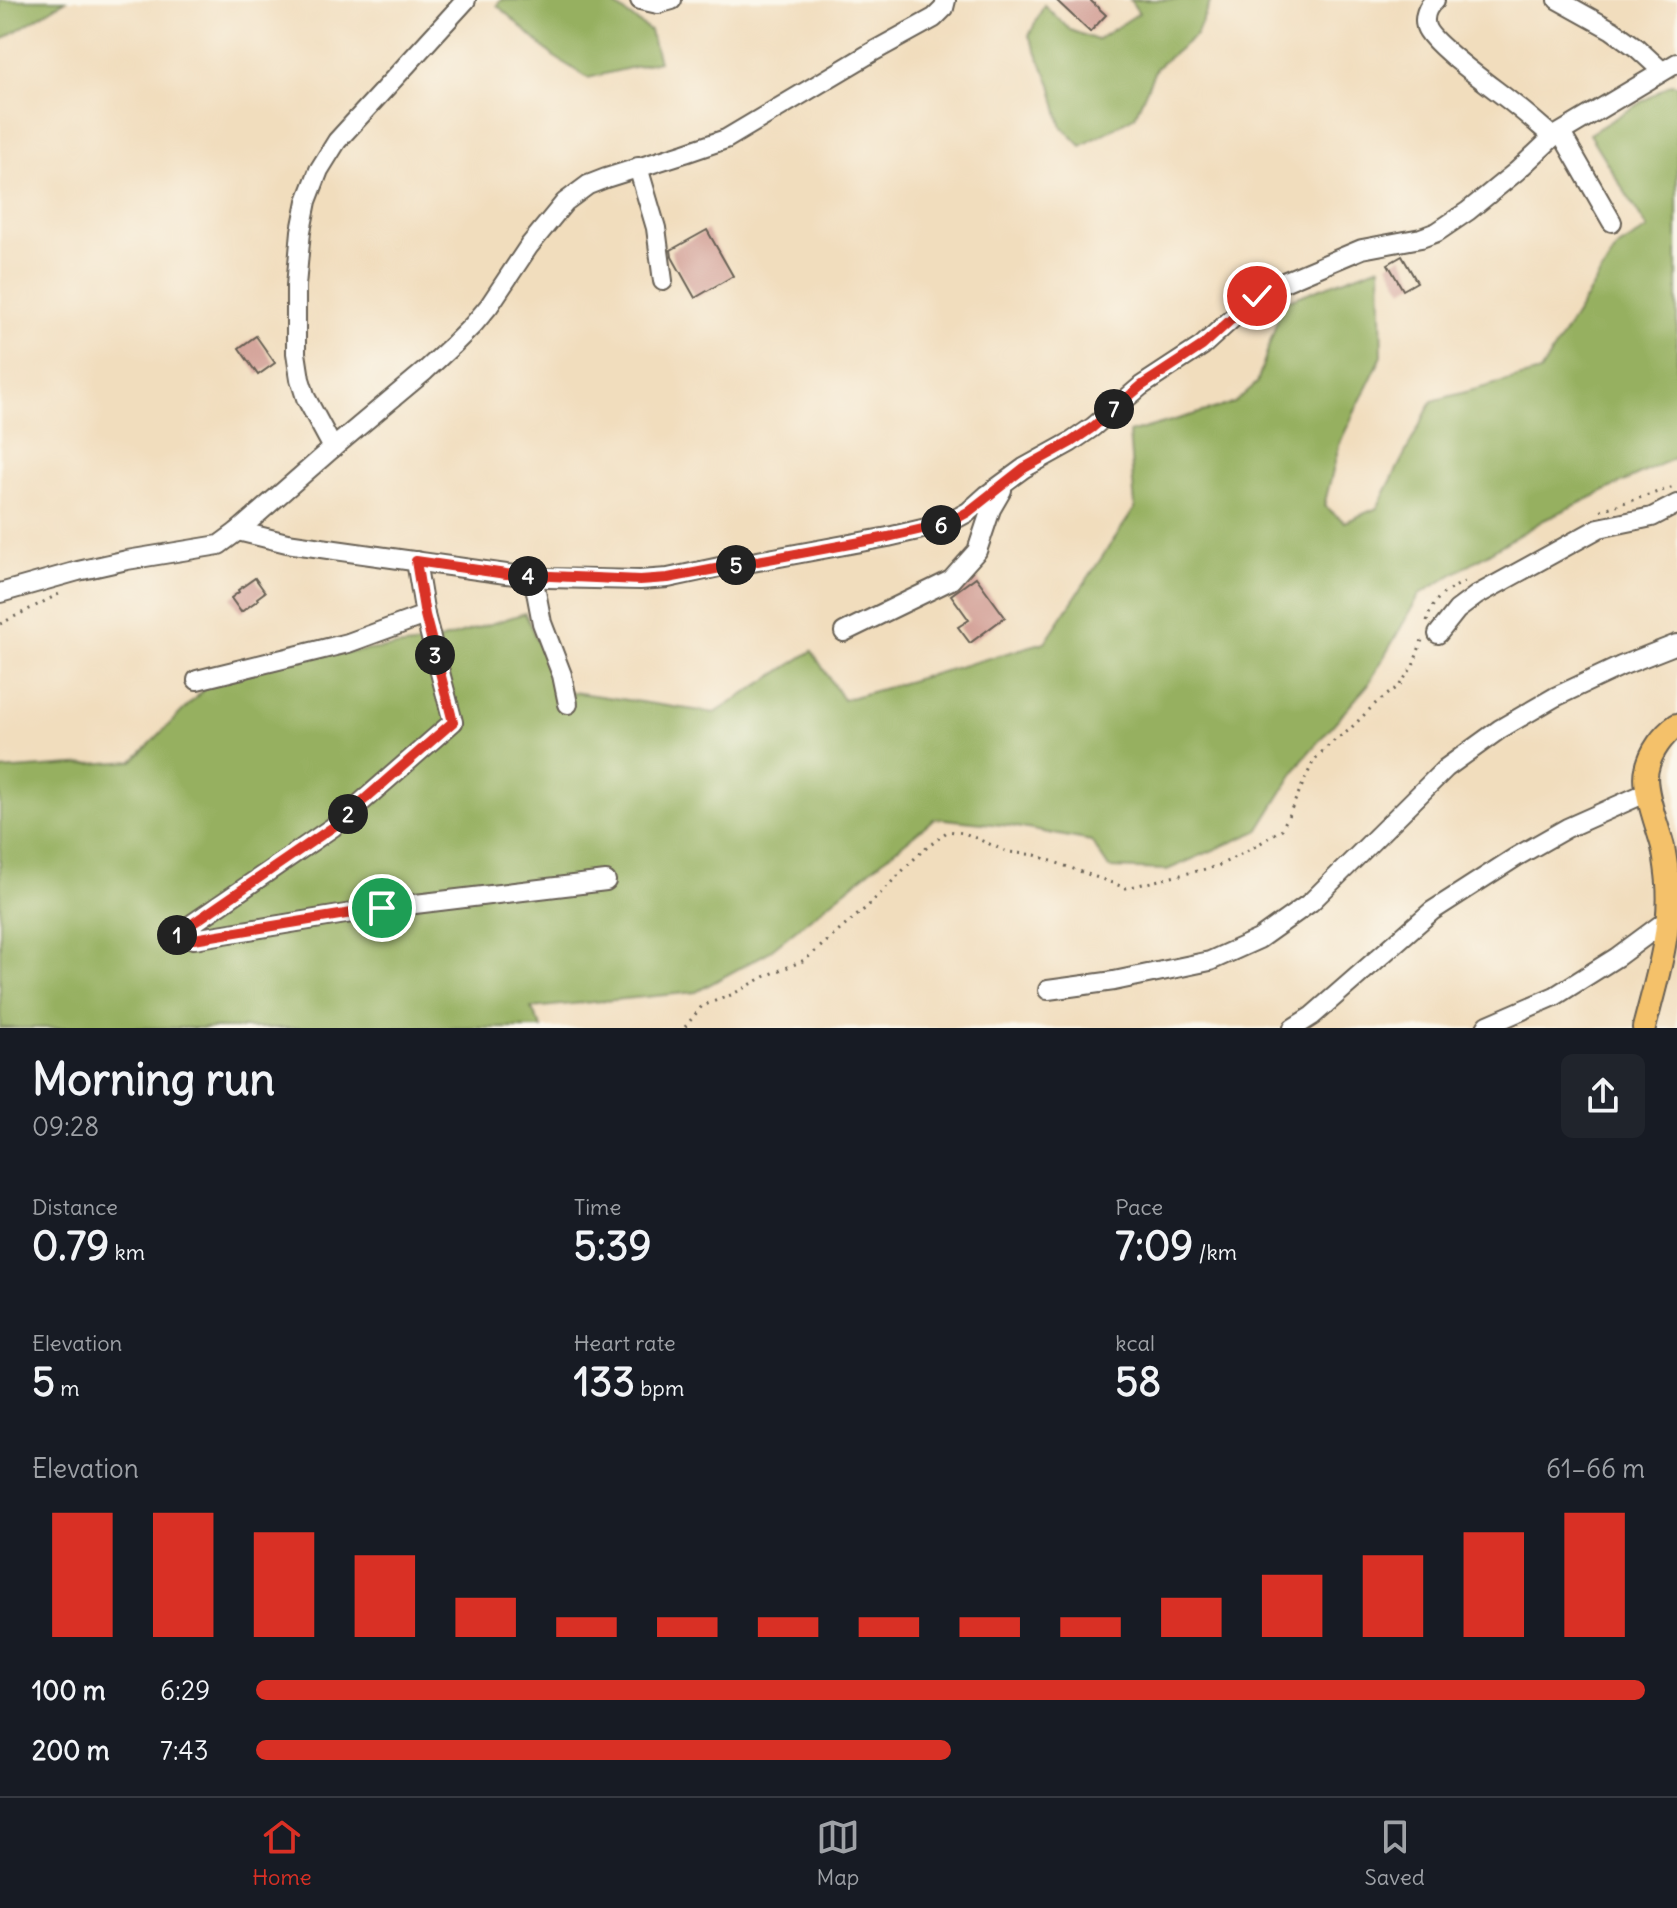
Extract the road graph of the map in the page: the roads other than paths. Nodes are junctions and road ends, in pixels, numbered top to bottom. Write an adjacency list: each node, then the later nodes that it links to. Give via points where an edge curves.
1 (466, 0): 12 (street, via 337,141 307,201 297,272 296,353 306,398)
2 (640, 0): 3 (street)
3 (672, 0)
4 (946, 0): 9 (street, via 934,18 726,139)
5 (1435, 0): 8 (street, via 1424,17 1427,31)
6 (1558, 0): 7 (street)
7 (1669, 67): 8 (street)
8 (1557, 135): 10 (street); 13 (street, via 1437,232 1362,249 1257,296 1202,346 1141,386 1093,427)
9 (638, 167): 11 (street, via 656,228); 12 (street, via 588,185 565,202 473,325)
10 (1612, 222)
11 (663, 281)
12 (333, 448): 15 (street)
13 (1007, 480): 17 (street, via 948,523 901,534 668,578); 21 (street, via 977,551 951,580)
14 (1677, 504): 20 (street, via 1652,517 1599,528 1477,595)
15 (238, 531): 16 (street); 18 (street, via 219,545 127,560)
16 (416, 561): 17 (street); 19 (street)
17 (533, 576): 24 (street)
18 (0, 593)
19 (425, 615): 23 (street, via 348,643); 27 (street, via 453,722 333,827 176,935 194,939 382,908)
20 (1429, 630)
21 (844, 632)
22 (1677, 644): 29 (street, via 1555,697 1500,729 1446,768 1311,902 1259,939 1210,961)
23 (197, 680)
24 (568, 704)
25 (1677, 725): 26 (main road, via 1657,743 1646,771)
26 (1648, 792): 28 (main road, via 1663,848); 30 (street, via 1567,828 1432,911)
27 (606, 881)
28 (1667, 920): 31 (street, via 1555,996); 32 (main road)
29 (1048, 990)
30 (1293, 1028)
31 (1486, 1028)
32 (1644, 1028)

